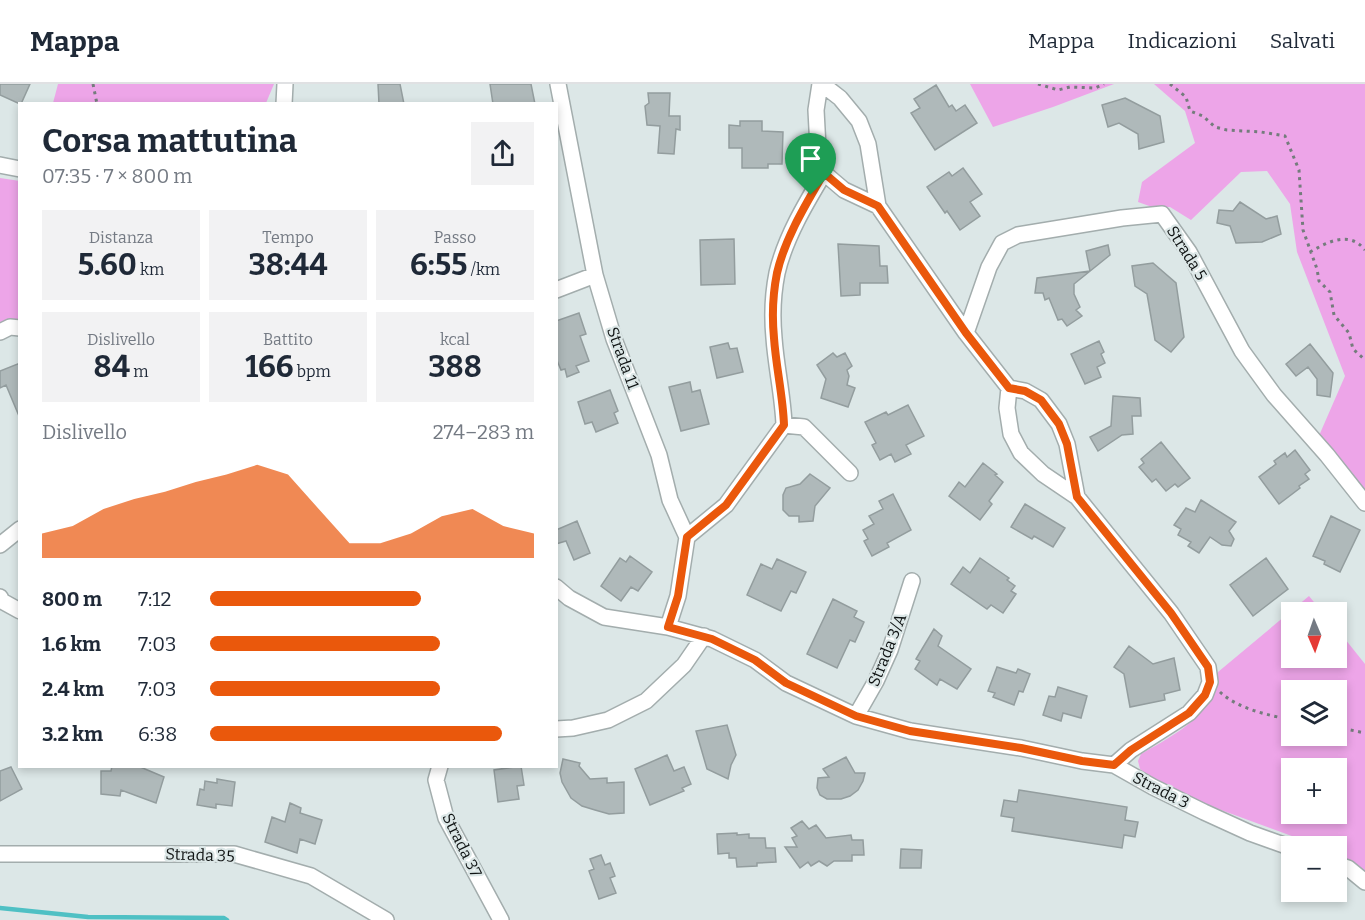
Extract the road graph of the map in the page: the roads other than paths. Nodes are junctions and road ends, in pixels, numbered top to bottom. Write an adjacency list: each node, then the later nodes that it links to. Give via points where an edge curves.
1 (285, 84): 4 (street)
2 (558, 84): 9 (street, Strada 11)
3 (821, 84): 7 (street, via 816,110); 8 (street, via 840,98 859,121 868,144)
4 (284, 102)
5 (0, 165): 6 (street)
6 (18, 169)
7 (824, 173): 8 (street, via 844,190); 15 (street, via 788,240 777,273 773,336)
8 (878, 206): 13 (street)
9 (595, 275): 10 (street); 20 (street, Strada 11, via 614,339 659,455 670,500)
10 (558, 289)
11 (18, 328): 12 (street)
12 (0, 332)
13 (966, 333): 14 (street); 18 (street, Strada 5, via 989,267 1002,243 1018,235 1162,214 1189,252 1242,351)
14 (1009, 388): 17 (street, via 1011,434 1022,453 1043,474); 17 (street, via 1041,400 1059,424)
15 (784, 425): 16 (street, via 804,427); 20 (street, via 726,505)
16 (850, 473)
17 (1077, 497): 30 (street, via 1171,613 1208,667 1210,682 1205,695 1189,713)
18 (1365, 503)
19 (18, 532): 21 (street)
20 (687, 537): 26 (street, via 678,596)
21 (0, 545)
22 (912, 581): 28 (street, Strada 3/A, via 890,650)
23 (558, 589): 26 (street, Strada 3, via 604,617)
24 (0, 597): 25 (street)
25 (18, 610)
26 (668, 627): 27 (street, Strada 3)
27 (704, 636): 28 (street, Strada 3, via 755,660 786,683); 29 (street, via 684,665 646,701 608,720)
28 (856, 716): 30 (street, Strada 3, via 910,731)
29 (558, 729)
30 (1114, 765): 32 (street, Strada 3, via 1204,812)
31 (439, 768): 37 (street, Strada 37, via 436,780 446,818)
32 (1281, 844)
33 (0, 854): 36 (street, Strada 35, via 234,854 311,876)
34 (1347, 868): 35 (street)
35 (1365, 882)
36 (386, 920)
37 (501, 920)

